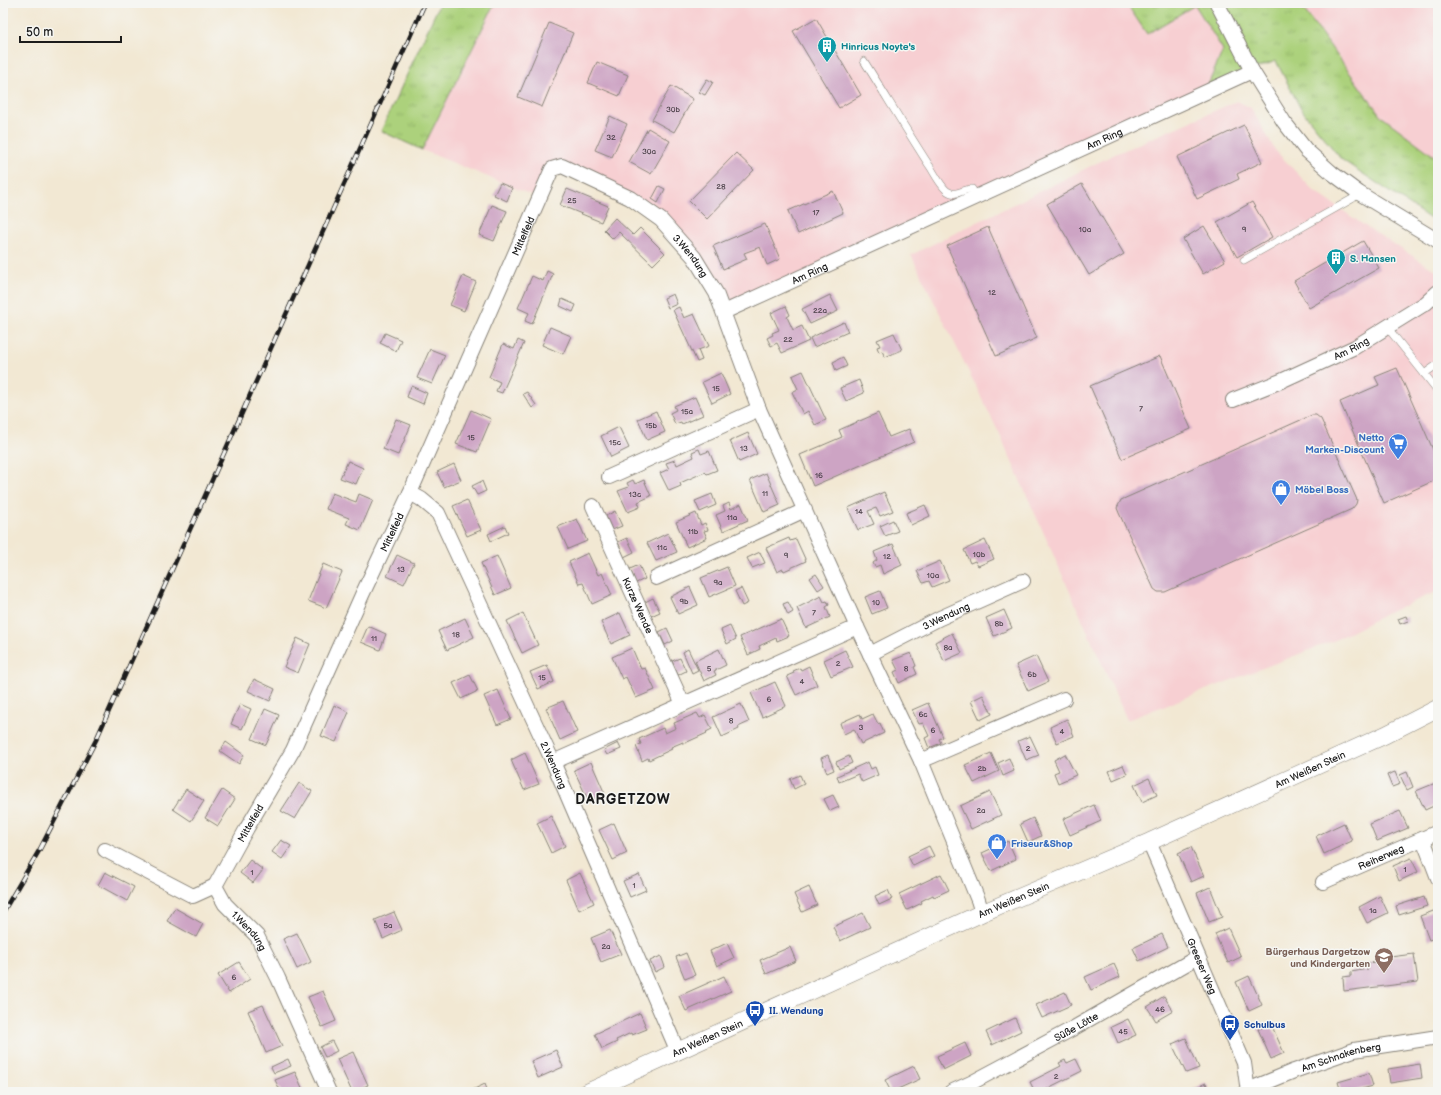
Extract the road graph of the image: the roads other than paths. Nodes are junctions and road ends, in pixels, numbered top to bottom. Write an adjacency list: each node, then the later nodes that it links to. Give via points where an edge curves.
1 (1217, 3): 3 (street)
2 (864, 61): 6 (lane, via 904,128 948,192 955,194 968,188 972,189)
3 (1252, 71): 5 (street, via 1284,122 1306,150); 6 (street, Am Ring)
4 (552, 169): 10 (street, 3.Wendung, via 562,166 630,198 661,220 694,257 716,293); 18 (street, Mittelfeld)
5 (1359, 193): 7 (street); 8 (lane, via 1352,200)
6 (976, 196): 10 (street, Am Ring)
7 (1438, 241)
8 (1244, 260)
9 (1438, 292): 11 (street, Am Ring, via 1426,303)
10 (724, 312): 16 (street, 3.Wendung)
11 (1387, 327): 13 (lane); 15 (street, Am Ring, via 1355,346)
12 (1438, 364): 13 (lane)
13 (1424, 374): 14 (lane)
14 (1438, 391)
15 (1233, 400)
16 (760, 409): 17 (street); 20 (street, 3.Wendung)
17 (609, 477)
18 (410, 494): 29 (street, 2.Wendung, via 421,499 438,513); 36 (street, Mittelfeld, via 293,750)
19 (592, 506): 26 (street, Kurze Wende)
20 (805, 510): 21 (street); 23 (street, 3.Wendung)
21 (656, 578)
22 (1023, 581): 24 (street, 3.Wendung, via 940,618)
23 (856, 627): 24 (street, 3.Wendung); 26 (street)
24 (870, 654): 28 (street, 3.Wendung)
25 (1064, 699): 28 (street)
26 (683, 704): 29 (street)
27 (1438, 708): 32 (street, Am Weißen Stein, via 1385,735)
28 (920, 761): 37 (street, 3.Wendung)
29 (553, 762): 40 (street, 2.Wendung)
30 (1438, 832): 31 (street, Reiherweg)
31 (1423, 839): 34 (street); 35 (street, Reiherweg)
32 (1149, 842): 37 (street, Am Weißen Stein); 38 (street, Greeser Weg)
33 (105, 850): 36 (street, via 193,896)
34 (1438, 878)
35 (1323, 882)
36 (215, 886): 43 (street, 1.Wendung, via 225,904 257,936)
37 (982, 913): 40 (street, Am Weißen Stein)
38 (1198, 957): 41 (street, Süße Lötte); 42 (street, Greeser Weg, via 1244,1063)
39 (1438, 1037): 42 (street, Am Schnakenberg, via 1354,1050 1294,1071)
40 (678, 1052): 44 (street, Am Weißen Stein)
41 (972, 1088): 45 (street, Süße Lötte)
42 (1248, 1091)
43 (329, 1092)
44 (588, 1092)
45 (951, 1092)

